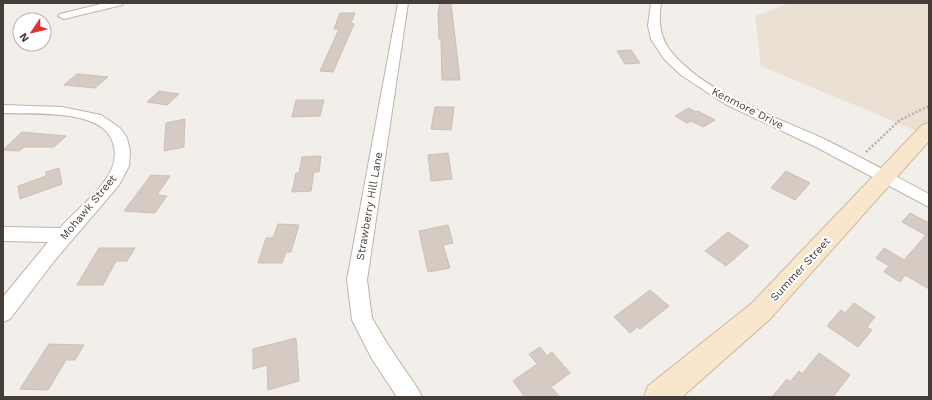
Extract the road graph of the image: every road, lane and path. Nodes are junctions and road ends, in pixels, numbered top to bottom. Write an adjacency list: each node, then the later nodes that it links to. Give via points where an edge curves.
1 (118, 3): 4 (street)
2 (403, 3): 14 (street, Strawberry Hill Lane, via 357,280 362,320)
3 (656, 3): 9 (street, Kenmore Drive, via 656,38 684,71 707,88 733,102)
4 (64, 16)
5 (929, 106): 8 (path, via 900,120)
6 (3, 109): 12 (street, Mohawk Street, via 80,113 98,118 114,129 121,138 124,150 120,168 109,185)
7 (929, 129): 9 (street, Summer Street)
8 (864, 154)
9 (884, 177): 10 (street, Kenmore Drive); 15 (street, Summer Street, via 761,311)
10 (929, 201)
11 (3, 234): 12 (street)
12 (66, 234): 13 (street, Mohawk Street)
13 (3, 313)
14 (410, 397)
15 (659, 397)

